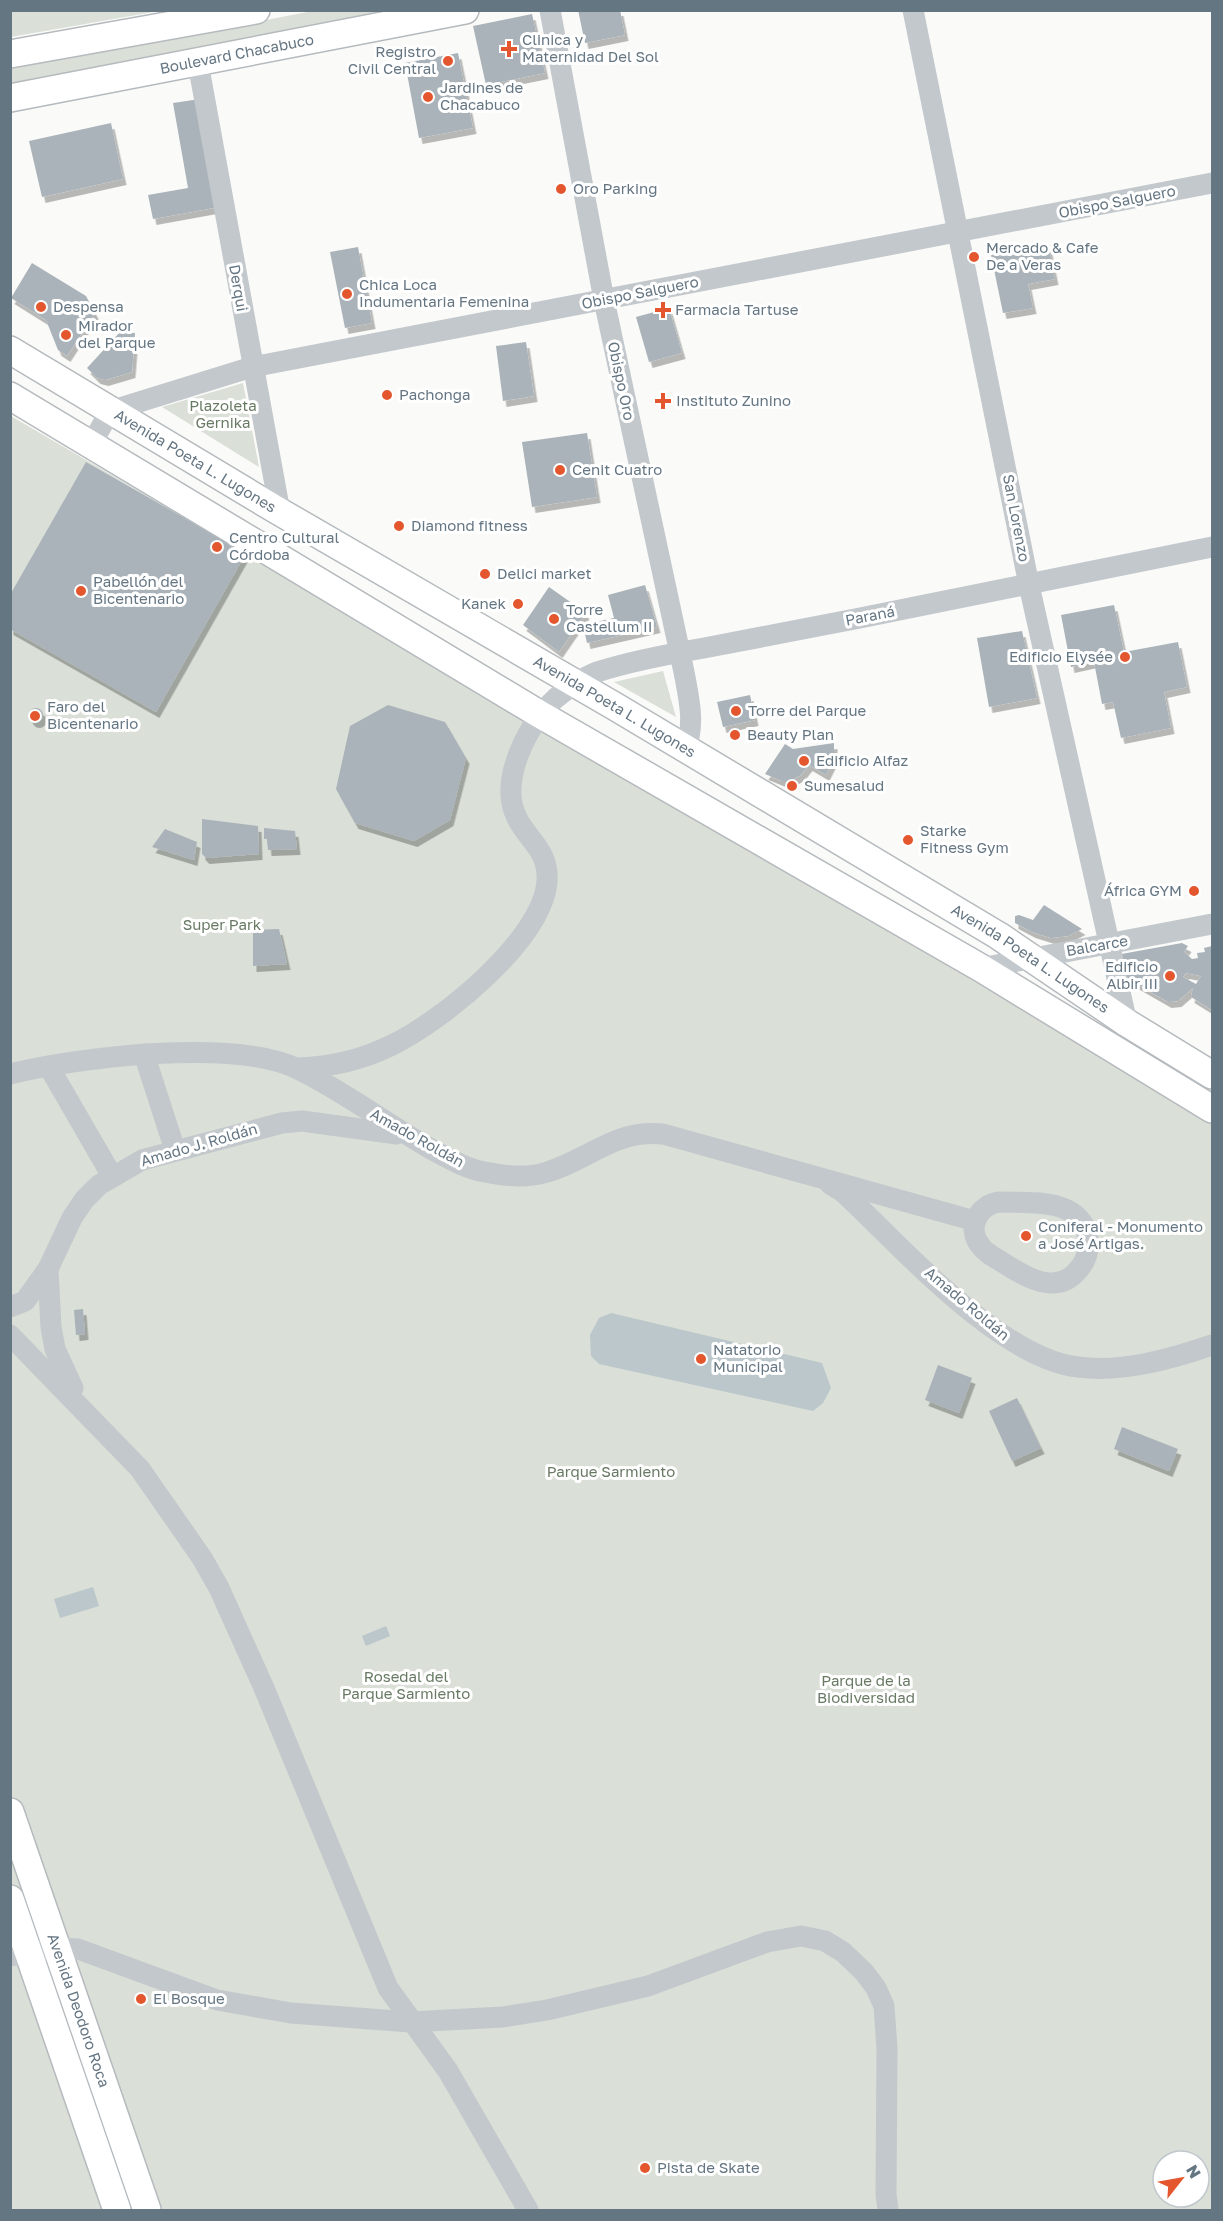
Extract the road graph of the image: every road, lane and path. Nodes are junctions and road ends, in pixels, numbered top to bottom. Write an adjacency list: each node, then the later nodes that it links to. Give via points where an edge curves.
1 (256, 10): 5 (main road)
2 (465, 10): 6 (main road, Boulevard Chacabuco)
3 (550, 10): 10 (street, Obispo Oro)
4 (913, 10): 9 (street, San Lorenzo)
5 (10, 54)
6 (198, 63): 7 (main road, Boulevard Chacabuco); 12 (street, Derqui)
7 (10, 98)
8 (1212, 183): 9 (street, Obispo Salguero)
9 (959, 234): 10 (street, Obispo Salguero); 18 (street, San Lorenzo)
10 (604, 300): 12 (street, Obispo Salguero); 19 (street, Obispo Oro)
11 (10, 350): 14 (main road, Avenida Poeta L. Lugones)
12 (252, 367): 14 (street, Obispo Salguero); 16 (street, Derqui)
13 (10, 396): 15 (main road, Avenida Poeta L. Lugones)
14 (110, 411): 15 (street); 16 (main road, Avenida Poeta L. Lugones)
15 (91, 445): 21 (main road, Avenida Poeta L. Lugones)
16 (280, 512): 20 (main road, Avenida Poeta L. Lugones)
17 (1212, 547): 18 (street, Paraná)
18 (1029, 585): 19 (street, Paraná); 24 (street, San Lorenzo)
19 (680, 652): 20 (street, Paraná, via 595,673); 22 (street, Obispo Oro, via 692,716)
20 (576, 684): 21 (street, Paraná); 22 (main road, Avenida Poeta L. Lugones)
21 (541, 715): 26 (main road, Avenida Poeta L. Lugones); 30 (street, Paraná, via 519,754 510,788 515,816 539,846 545,861 544,900 537,915 487,976 424,1025 366,1056)
22 (686, 749): 25 (main road, Avenida Poeta L. Lugones)
23 (1212, 924): 24 (street, Balcarce)
24 (1108, 944): 25 (street, Balcarce); 27 (street, San Lorenzo)
25 (1031, 958): 26 (street, Balcarce); 27 (main road, Avenida Poeta L. Lugones)
26 (981, 968): 33 (main road, Avenida Poeta L. Lugones)
27 (1127, 1023): 32 (main road, Avenida Poeta L. Lugones)
28 (144, 1054): 29 (street); 30 (street, via 221,1052 266,1058); 35 (street)
29 (49, 1067): 31 (street); 36 (street)
30 (298, 1068): 34 (street, Amado Roldán)
31 (10, 1074)
32 (1212, 1075)
33 (1212, 1109)
34 (406, 1135): 35 (street, Amado J. Roldán, via 302,1121 282,1122); 37 (street, Amado Roldán, via 456,1163 498,1174 543,1173 611,1141 645,1132)
35 (175, 1150): 36 (street, Amado J. Roldán, via 128,1166)
36 (112, 1176): 39 (street, Amado J. Roldán, via 84,1200)
37 (820, 1178): 38 (street, Amado Roldán); 42 (street, Amado Roldán, via 843,1192 982,1320 1009,1341 1040,1357 1079,1368 1108,1368 1164,1359)
38 (975, 1221): 38 (street, via 983,1209 996,1203 1063,1207 1075,1214 1083,1226 1088,1243 1086,1257 1069,1278 1041,1283 984,1250 975,1235)
39 (48, 1269): 40 (street, via 25,1301); 43 (street, Amado J. Roldán, via 56,1349)
40 (10, 1307)
41 (10, 1335): 43 (street)
42 (1212, 1345)
43 (85, 1410): 48 (street, via 147,1478 219,1588 388,1988)
44 (10, 1812): 46 (main road, Avenida Deodoro Roca)
45 (10, 1899): 47 (main road, Avenida Deodoro Roca)
46 (57, 1948): 47 (street); 48 (street, via 78,1949 217,2000 302,2014); 50 (main road, Avenida Deodoro Roca)
47 (19, 1954): 49 (main road, Avenida Deodoro Roca)
48 (410, 2022): 51 (street, via 448,2071); 52 (street, via 503,2017 547,2010 648,1986 767,1942 801,1936 825,1941 864,1972 884,2006)
49 (117, 2211)
50 (147, 2211)
51 (528, 2211)
52 (888, 2211)

